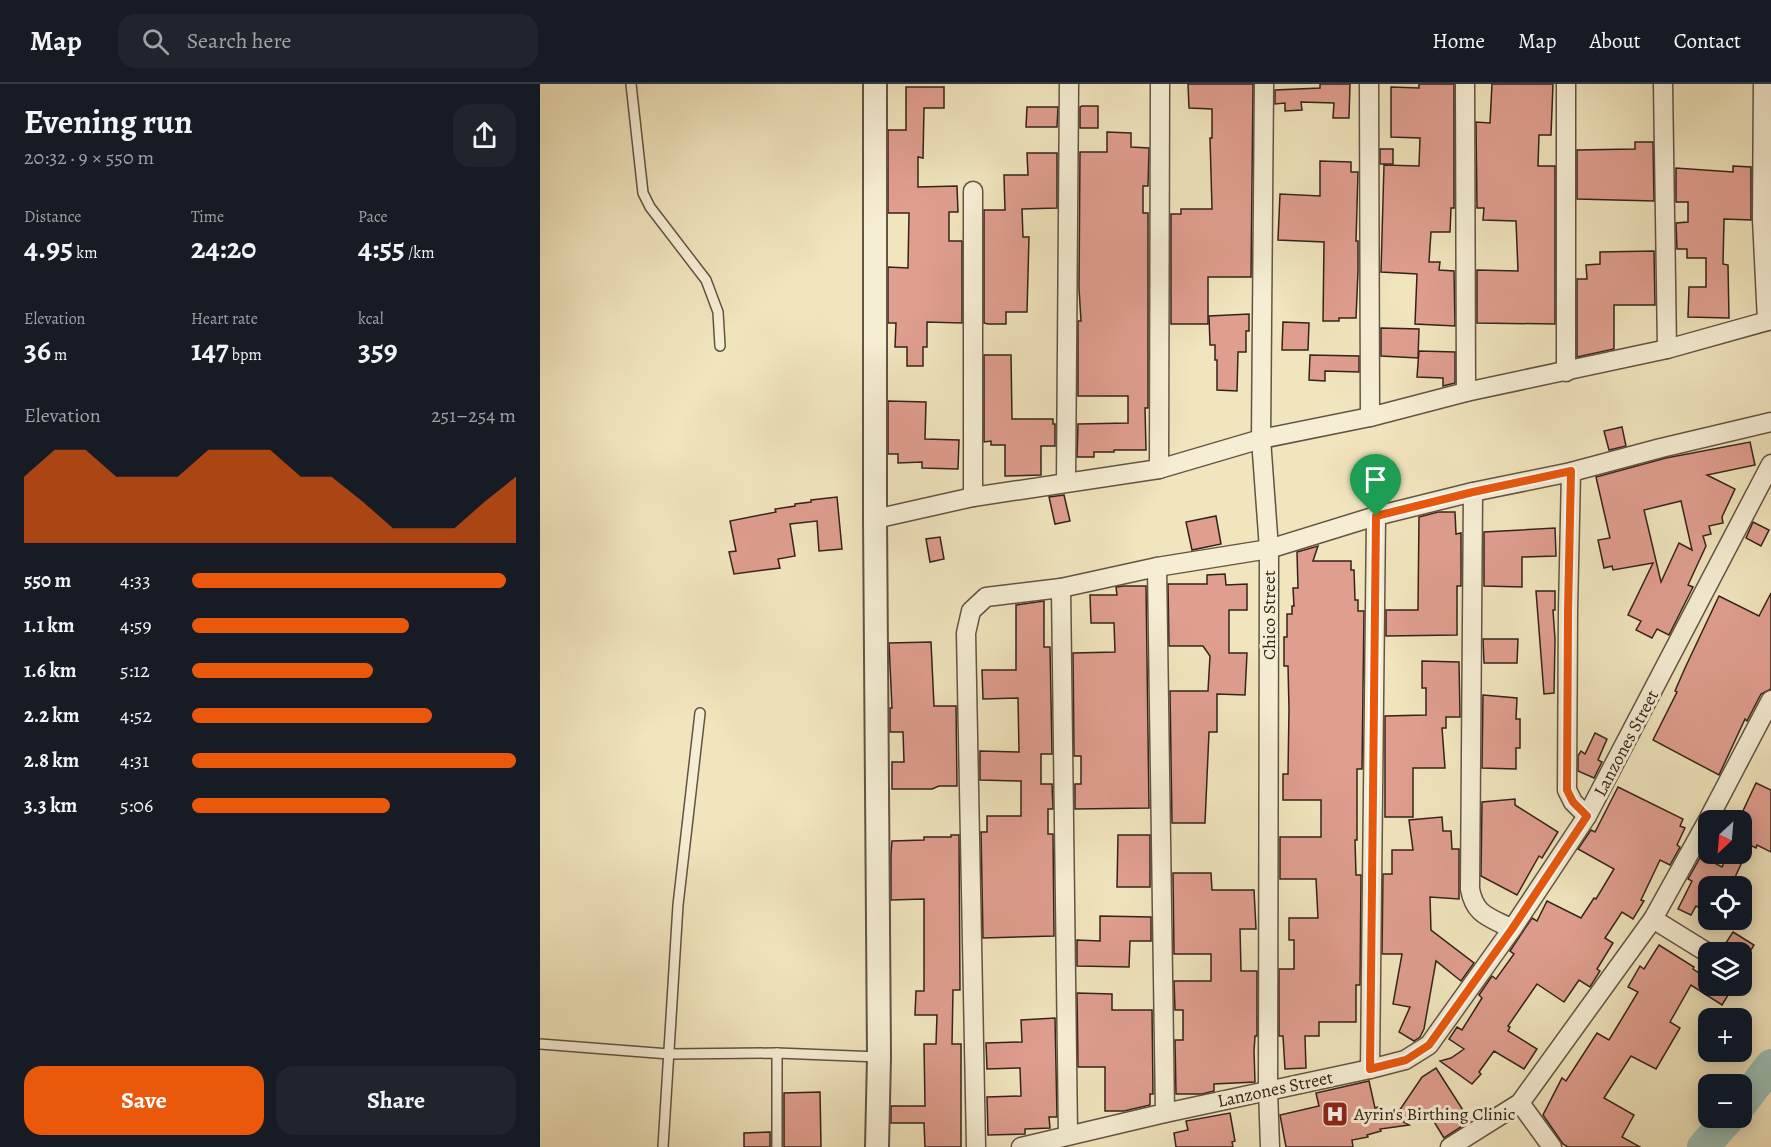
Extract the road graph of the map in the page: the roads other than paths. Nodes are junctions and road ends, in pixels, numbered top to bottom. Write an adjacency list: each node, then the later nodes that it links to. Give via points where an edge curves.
1 (631, 84): 14 (lane, via 643,193 706,280 718,312)
2 (875, 84): 28 (street)
3 (1069, 84): 24 (street)
4 (1160, 84): 22 (street)
5 (1264, 84): 20 (street, Chico Street)
6 (1369, 84): 18 (street)
7 (1465, 84): 17 (street)
8 (1566, 84): 16 (street)
9 (1664, 84): 15 (street)
10 (1763, 84): 12 (street)
11 (973, 191): 26 (street)
12 (1767, 218): 13 (street)
13 (1769, 321): 15 (street)
14 (720, 346)
15 (1667, 349): 16 (street)
16 (1566, 372): 17 (street)
17 (1466, 392): 18 (street)
18 (1370, 417): 20 (street)
19 (1771, 422): 23 (street)
20 (1261, 439): 22 (street); 29 (street, Chico Street)
21 (1771, 464): 34 (street, Lanzones Street)
22 (1159, 469): 24 (street)
23 (1571, 471): 25 (street); 34 (street, via 1567,790)
24 (1066, 482): 26 (street)
25 (1473, 492): 27 (street); 36 (street, via 1470,889 1472,903 1479,912)
26 (974, 497): 28 (street)
27 (1376, 516): 29 (street); 42 (street)
28 (875, 519): 41 (street)
29 (1269, 549): 30 (street); 43 (street, Chico Street)
30 (1157, 567): 31 (street); 45 (street)
31 (1061, 588): 46 (street); 50 (street, via 986,597 971,611 966,633)
32 (1771, 700): 35 (street)
33 (700, 713): 40 (lane, via 678,905)
34 (1587, 816): 36 (street, Lanzones Street)
35 (1653, 919): 37 (street); 44 (street)
36 (1512, 929): 42 (street, Lanzones Street, via 1429,1045 1406,1060)
37 (1698, 947)
38 (540, 1044): 40 (lane)
39 (777, 1053): 40 (lane); 41 (lane); 48 (lane)
40 (669, 1054): 47 (lane)
41 (879, 1057): 49 (street)
42 (1370, 1069): 43 (street, Lanzones Street)
43 (1268, 1090): 45 (street, Lanzones Street); 52 (street, Chico Street)
44 (1520, 1103): 53 (street); 54 (street)
45 (1165, 1113): 46 (street, Lanzones Street)
46 (1068, 1135): 51 (street, Lanzones Street)
47 (663, 1147)
48 (777, 1147)
49 (877, 1147)
50 (976, 1147)
51 (1021, 1147)
52 (1270, 1147)
53 (1450, 1147)
54 (1552, 1147)

